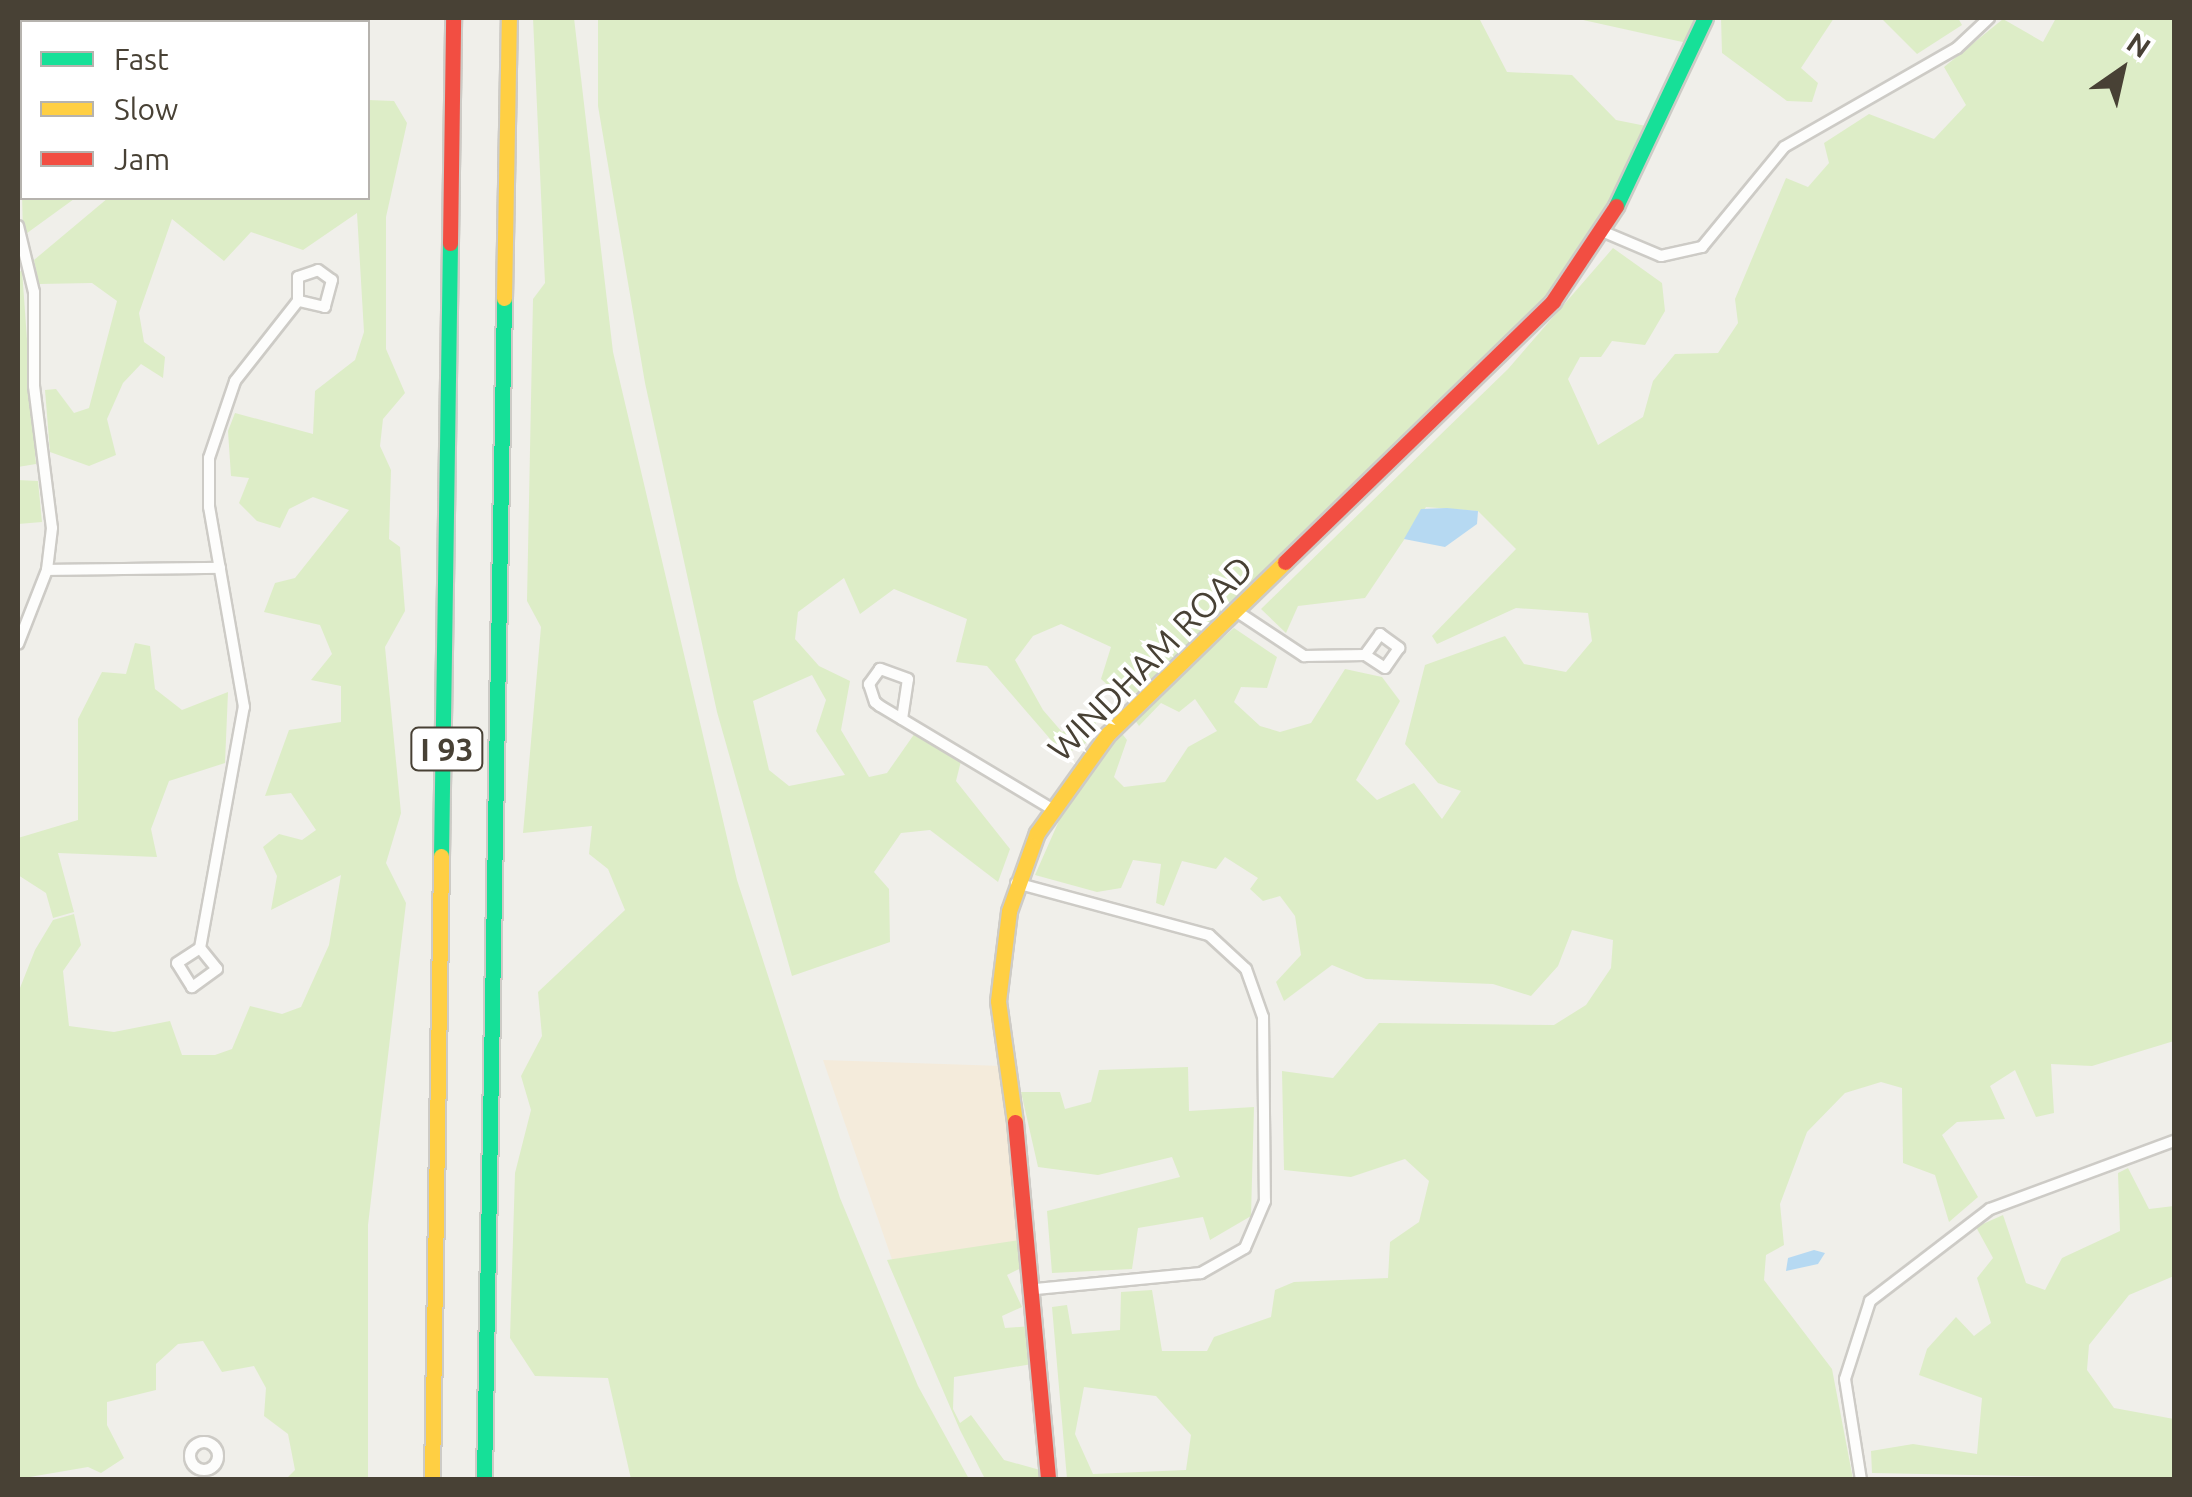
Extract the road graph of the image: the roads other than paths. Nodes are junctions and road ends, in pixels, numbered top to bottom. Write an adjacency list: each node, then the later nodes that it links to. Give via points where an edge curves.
1 (453, 18): 19 (main road, I 93)
2 (508, 18): 20 (main road, I 93)
3 (1704, 18): 6 (main road, WINDHAM ROAD)
4 (1988, 18): 6 (street, via 1957,48 1784,147 1702,247 1652,254)
5 (18, 226): 9 (street, via 34,292)
6 (1604, 232): 10 (main road, WINDHAM ROAD, via 1529,329)
7 (298, 301): 7 (street, via 302,274 329,276 329,304 313,310); 8 (street, via 250,354 218,422 207,483)
8 (220, 568): 9 (street); 16 (street, via 243,721)
9 (47, 570): 11 (street)
10 (1236, 611): 12 (street, via 1295,654); 14 (main road, WINDHAM ROAD, via 1108,734)
11 (18, 644)
12 (1365, 655)
13 (902, 719): 13 (street, via 908,679 880,669 871,697); 14 (street)
14 (1050, 807): 15 (main road, WINDHAM ROAD)
15 (1016, 884): 18 (main road, WINDHAM ROAD, via 998,1002); 18 (street, via 1209,935 1246,968 1263,1017 1266,1200 1244,1248 1201,1273)
16 (200, 948)
17 (2174, 1141): 22 (street, via 1990,1209 1870,1300 1845,1379)
18 (1036, 1289): 21 (main road, WINDHAM ROAD)
19 (432, 1480)
20 (484, 1480)
21 (1048, 1480)
22 (1862, 1480)

